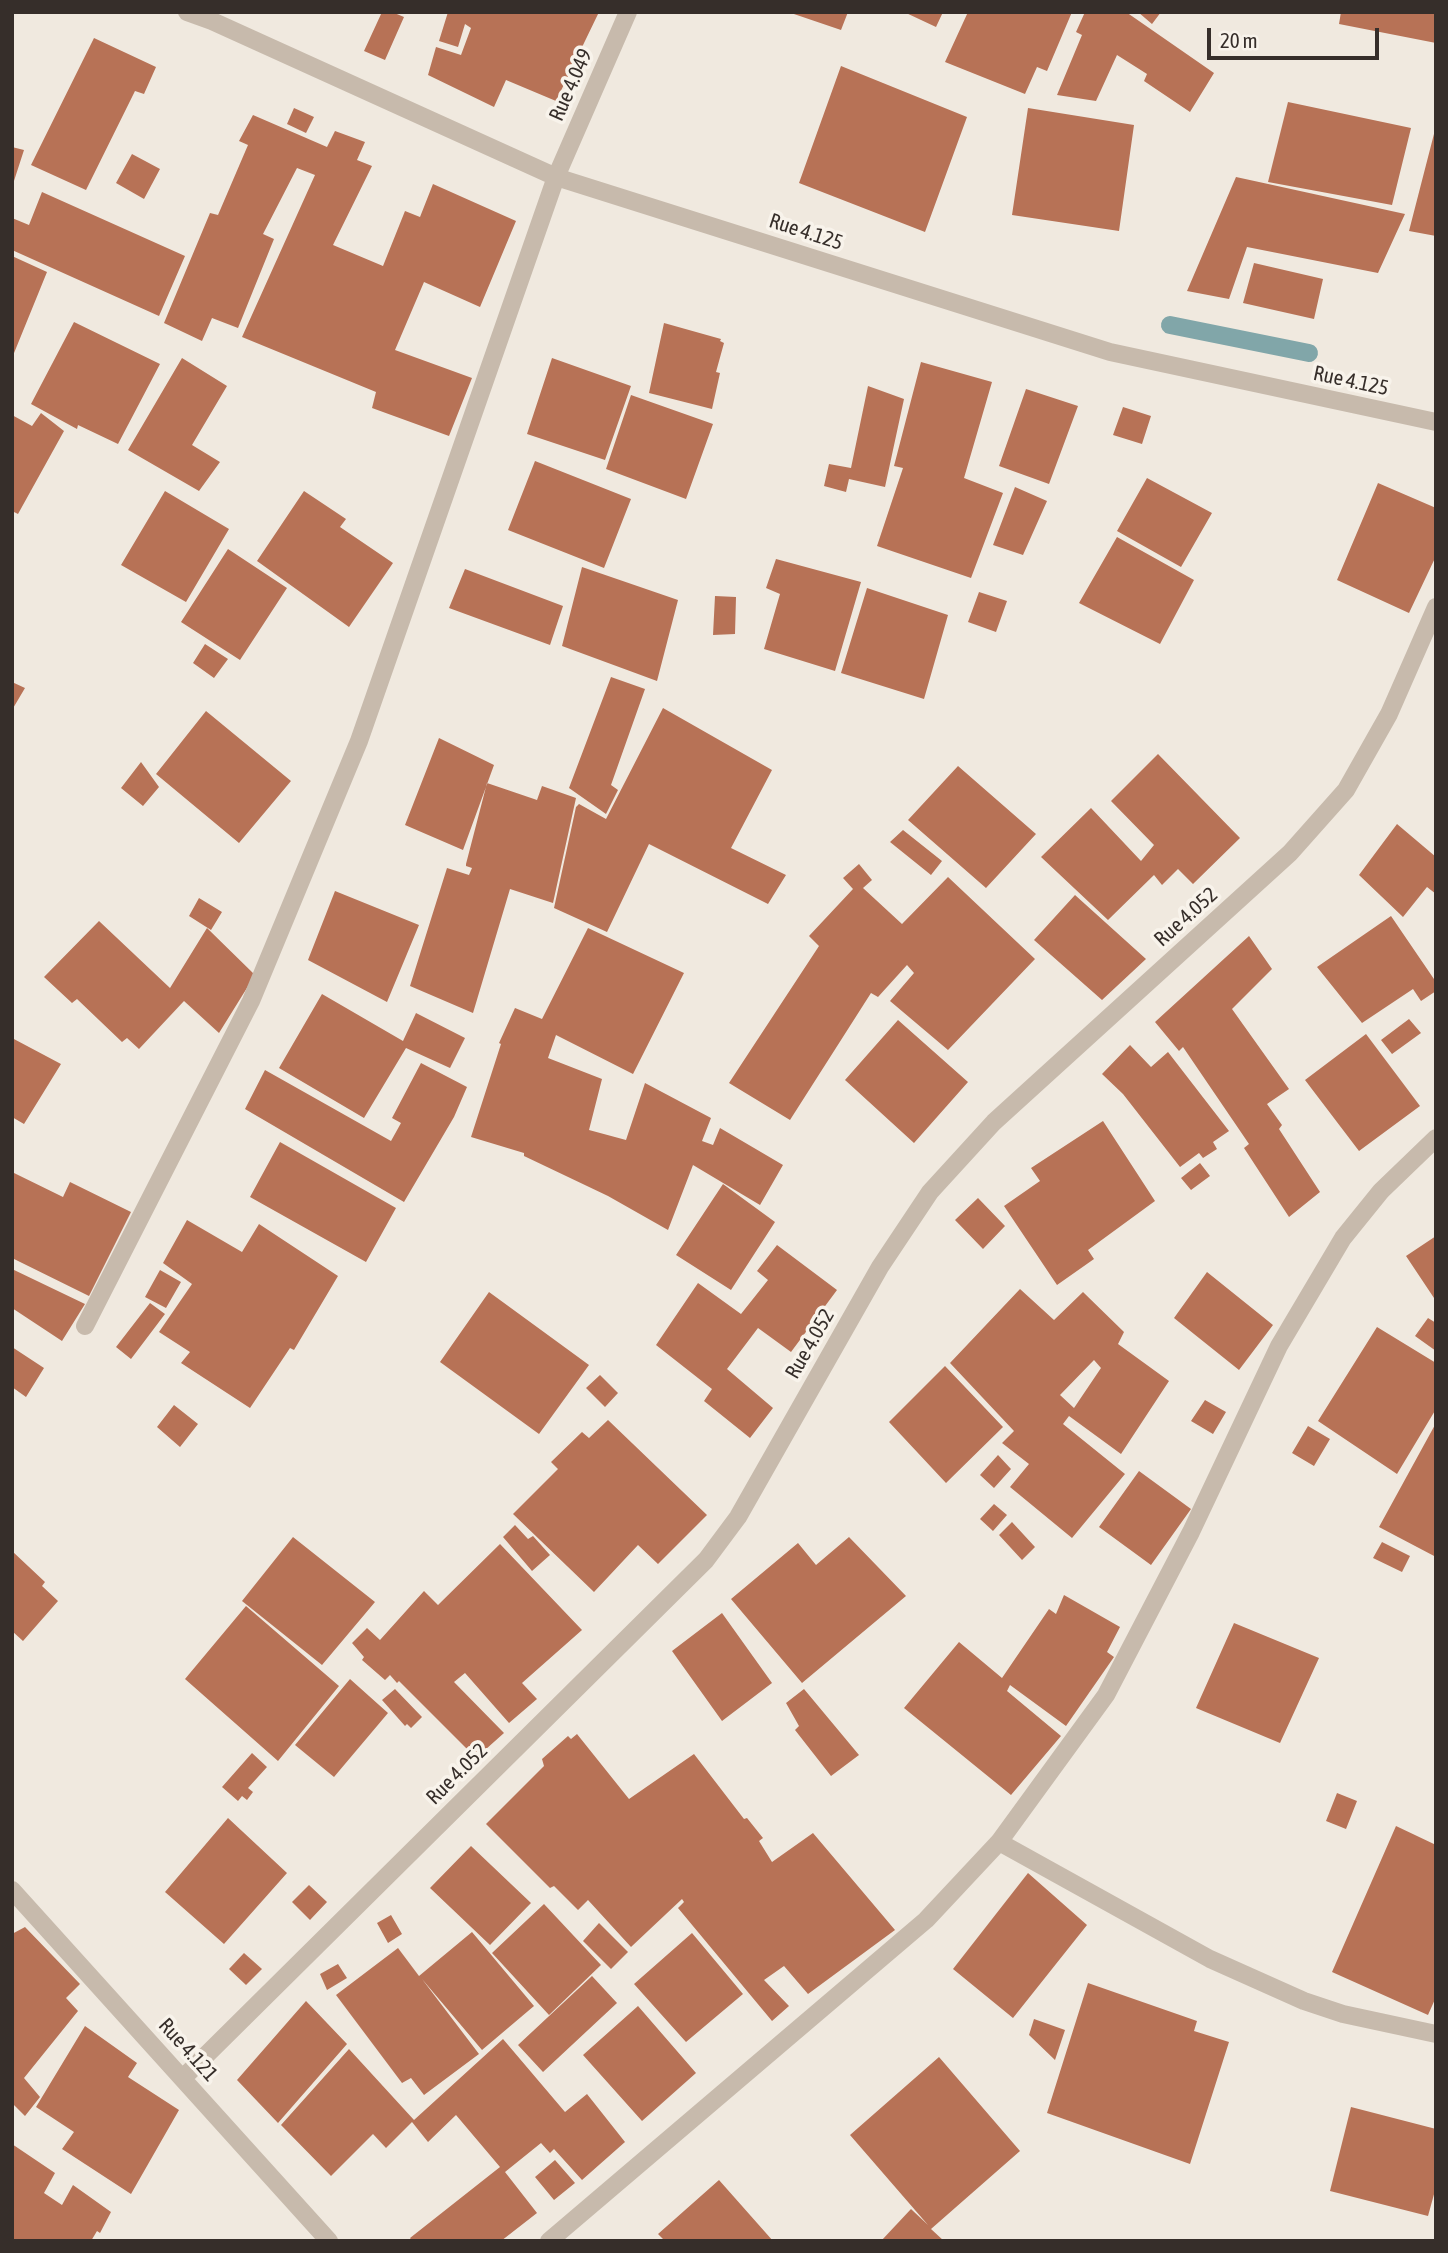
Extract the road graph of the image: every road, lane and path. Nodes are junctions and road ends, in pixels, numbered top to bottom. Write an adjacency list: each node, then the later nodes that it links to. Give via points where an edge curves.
1 (187, 12): 3 (street, Rue 4.125)
2 (628, 12): 3 (street, Rue 4.049)
3 (556, 177): 4 (street, Rue 4.125, via 1110,352); 7 (street, Rue 4.049, via 359,741 251,1001)
4 (1436, 422)
5 (1436, 607): 11 (street, Rue 4.052, via 1389,714 1346,790 1290,853 995,1122 930,1192 880,1267 738,1517 706,1560)
6 (1436, 1138): 8 (street, via 1381,1191 1343,1238 1279,1346 1191,1532 1106,1695)
7 (85, 1326)
8 (999, 1842): 10 (street, via 1210,1959 1292,1996 1343,2014); 13 (street, via 926,1920)
9 (12, 1890): 11 (street, Rue 4.121)
10 (1436, 2034)
11 (183, 2078): 12 (street, Rue 4.121)
12 (329, 2241)
13 (549, 2241)

